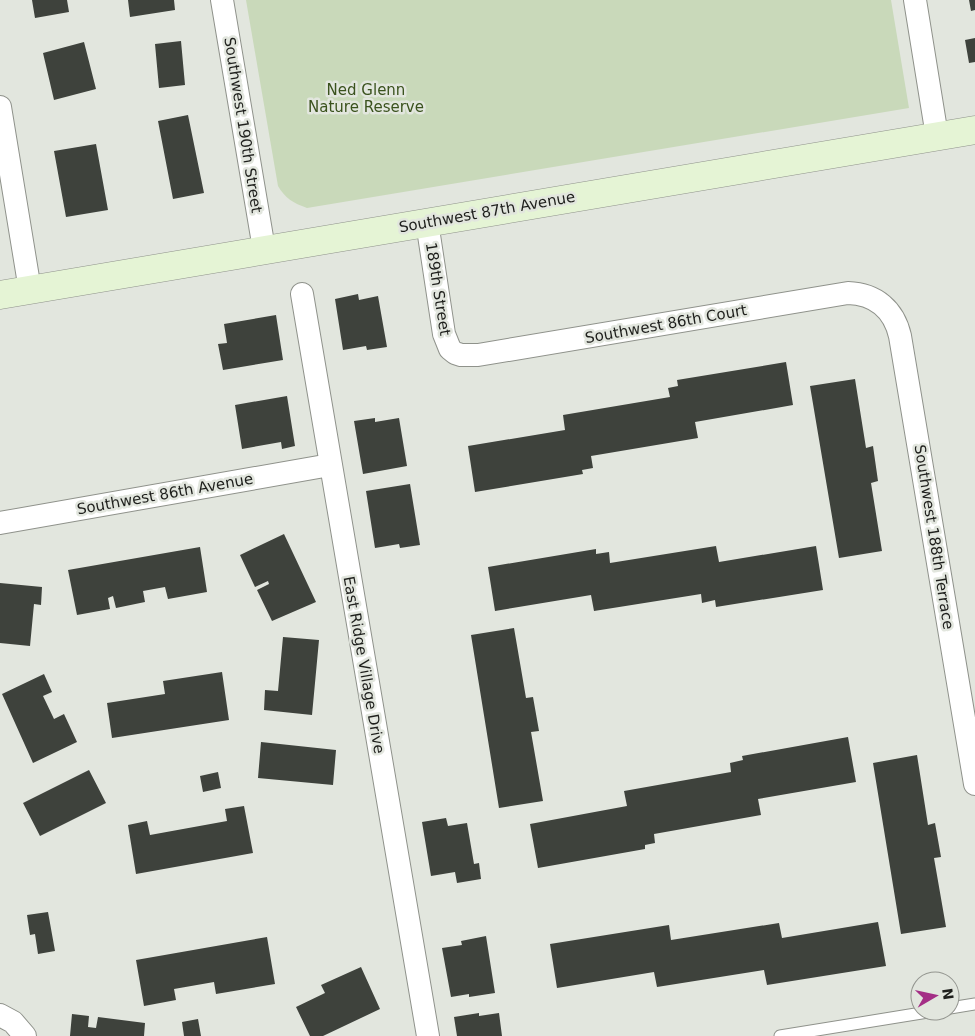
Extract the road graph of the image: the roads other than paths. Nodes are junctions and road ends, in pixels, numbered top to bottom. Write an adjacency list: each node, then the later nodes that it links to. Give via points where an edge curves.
1 (222, 0): 7 (street, Southwest 190th Street)
2 (915, 0): 5 (street)
3 (0, 107): 8 (street)
4 (975, 130): 5 (street, Southwest 87th Avenue)
5 (937, 136): 6 (street, Southwest 87th Avenue)
6 (427, 222): 7 (street, Southwest 87th Avenue); 12 (street, 189th Street, via 444,334)
7 (264, 249): 8 (street, Southwest 87th Avenue)
8 (30, 290): 10 (street, Southwest 87th Avenue)
9 (302, 294): 13 (street, East Ridge Village Drive)
10 (0, 295)
11 (875, 300): 12 (street, Southwest 86th Court, via 848,294 485,354 470,356); 15 (street, Southwest 188th Terrace, via 890,311 900,336)
12 (456, 353)
13 (330, 465): 14 (street, Southwest 86th Avenue); 22 (street, East Ridge Village Drive)
14 (0, 523)
15 (975, 784)
16 (975, 1004): 17 (lane)
17 (960, 1006)
18 (0, 1015): 21 (street)
19 (910, 1016): 20 (lane)
20 (839, 1031): 23 (lane)
21 (25, 1035)
22 (428, 1036)
23 (780, 1036)

